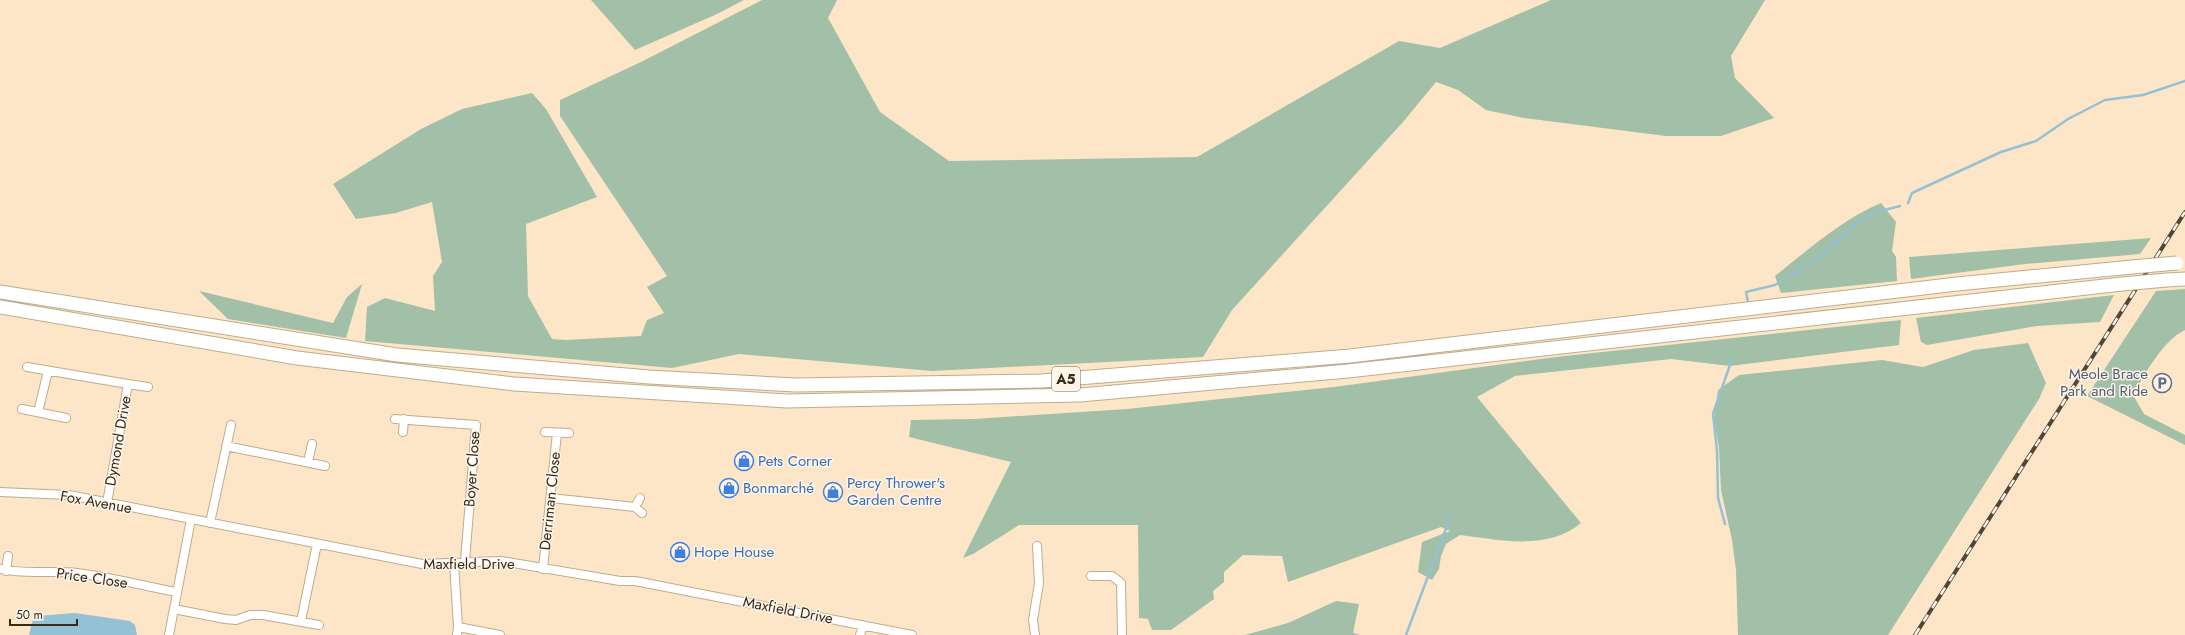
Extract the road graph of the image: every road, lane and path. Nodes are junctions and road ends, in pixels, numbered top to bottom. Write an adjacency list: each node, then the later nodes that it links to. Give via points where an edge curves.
1 (2181, 263): 3 (highway, A5, bridge, via 1957,284 1350,356 1041,381 796,385 649,377 397,355)
2 (2185, 279): 4 (highway, A5, bridge, via 1348,371 1096,394 787,401 491,381 297,358)
3 (0, 292)
4 (0, 308)
5 (27, 367): 6 (street, Dymond Drive)
6 (48, 371): 7 (street, Dymond Drive); 10 (street)
7 (128, 384): 8 (street); 24 (street, Dymond Drive)
8 (148, 387)
9 (22, 409): 10 (street)
10 (38, 412): 11 (street)
11 (66, 418)
12 (231, 425): 18 (street)
13 (403, 432): 30 (street, Boyer Close, via 399,419 476,425)
14 (545, 432): 15 (street, Derriman Close)
15 (557, 433): 16 (street, Derriman Close); 22 (street, Derriman Close)
16 (569, 433)
17 (312, 444): 19 (street)
18 (226, 446): 19 (street); 26 (street)
19 (308, 462): 20 (street)
20 (325, 466)
21 (0, 492): 24 (street, Fox Avenue, via 69,495)
22 (551, 498): 23 (street, via 638,510); 32 (street, Derriman Close)
23 (640, 498)
24 (107, 503): 25 (street, Fox Avenue)
25 (191, 519): 26 (street, Maxfield Drive); 35 (street)
26 (210, 523): 27 (street, Maxfield Drive)
27 (317, 544): 31 (street, Maxfield Drive, via 422,564); 37 (street)
28 (1037, 546): 45 (street, via 1039,583 1033,620)
29 (8, 556): 33 (street, Price Close)
30 (466, 562): 31 (street, Maxfield Drive); 32 (street, Maxfield Drive, via 501,561)
31 (454, 563): 40 (street)
32 (543, 569): 38 (street, Maxfield Drive, via 635,581)
33 (3, 570): 35 (street, Price Close, via 32,574 55,571 79,573)
34 (1091, 576): 46 (street, via 1112,576 1121,583)
35 (177, 592): 36 (street)
36 (174, 609): 37 (street, via 225,619 236,620 250,615); 41 (street)
37 (301, 621): 39 (street)
38 (863, 625): 43 (street); 44 (street, Maxfield Drive)
39 (319, 626)
40 (457, 631): 42 (street)
41 (169, 635)
42 (500, 635)
43 (860, 635)
44 (912, 635)
45 (1035, 635)
46 (1122, 635)

